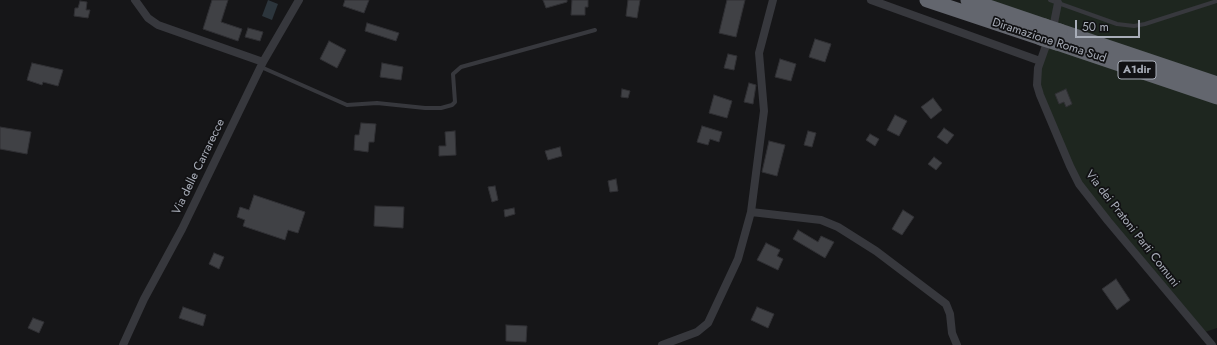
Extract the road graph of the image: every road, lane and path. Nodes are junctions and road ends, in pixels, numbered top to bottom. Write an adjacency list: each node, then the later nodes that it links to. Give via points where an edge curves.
1 (135, 0): 13 (street, via 148,18 158,25)
2 (299, 0): 13 (street, Via delle Carrarecce)
3 (773, 0): 16 (street, via 759,53 764,111)
4 (871, 0): 12 (street)
5 (927, 0): 10 (highway, Diramazione Roma Sud / A1dir)
6 (968, 0): 10 (highway, Diramazione Roma Sud / A1dir)
7 (1054, 1): 8 (lane, via 1118,24 1134,26); 12 (street, Via dei Pratoni Parti Comuni, via 1054,23)
8 (1217, 1)
9 (595, 30): 13 (lane, via 461,67 454,74 455,102 441,108 377,102 347,105)
10 (1043, 32): 11 (highway, Diramazione Roma Sud / A1dir, bridge)
11 (1058, 37): 14 (highway, Diramazione Roma Sud / A1dir); 15 (highway, Diramazione Roma Sud / A1dir)
12 (1040, 62): 20 (street, Via dei Pratoni Parti Comuni, via 1037,79 1040,96 1079,184)
13 (262, 65): 17 (street, Via delle Carrarecce)
14 (1217, 84)
15 (1217, 97)
16 (751, 212): 18 (street, via 738,259 708,323 697,332); 19 (street, via 821,220 838,227 870,247 946,304)
17 (123, 345)
18 (662, 345)
19 (957, 345)
20 (1212, 345)

